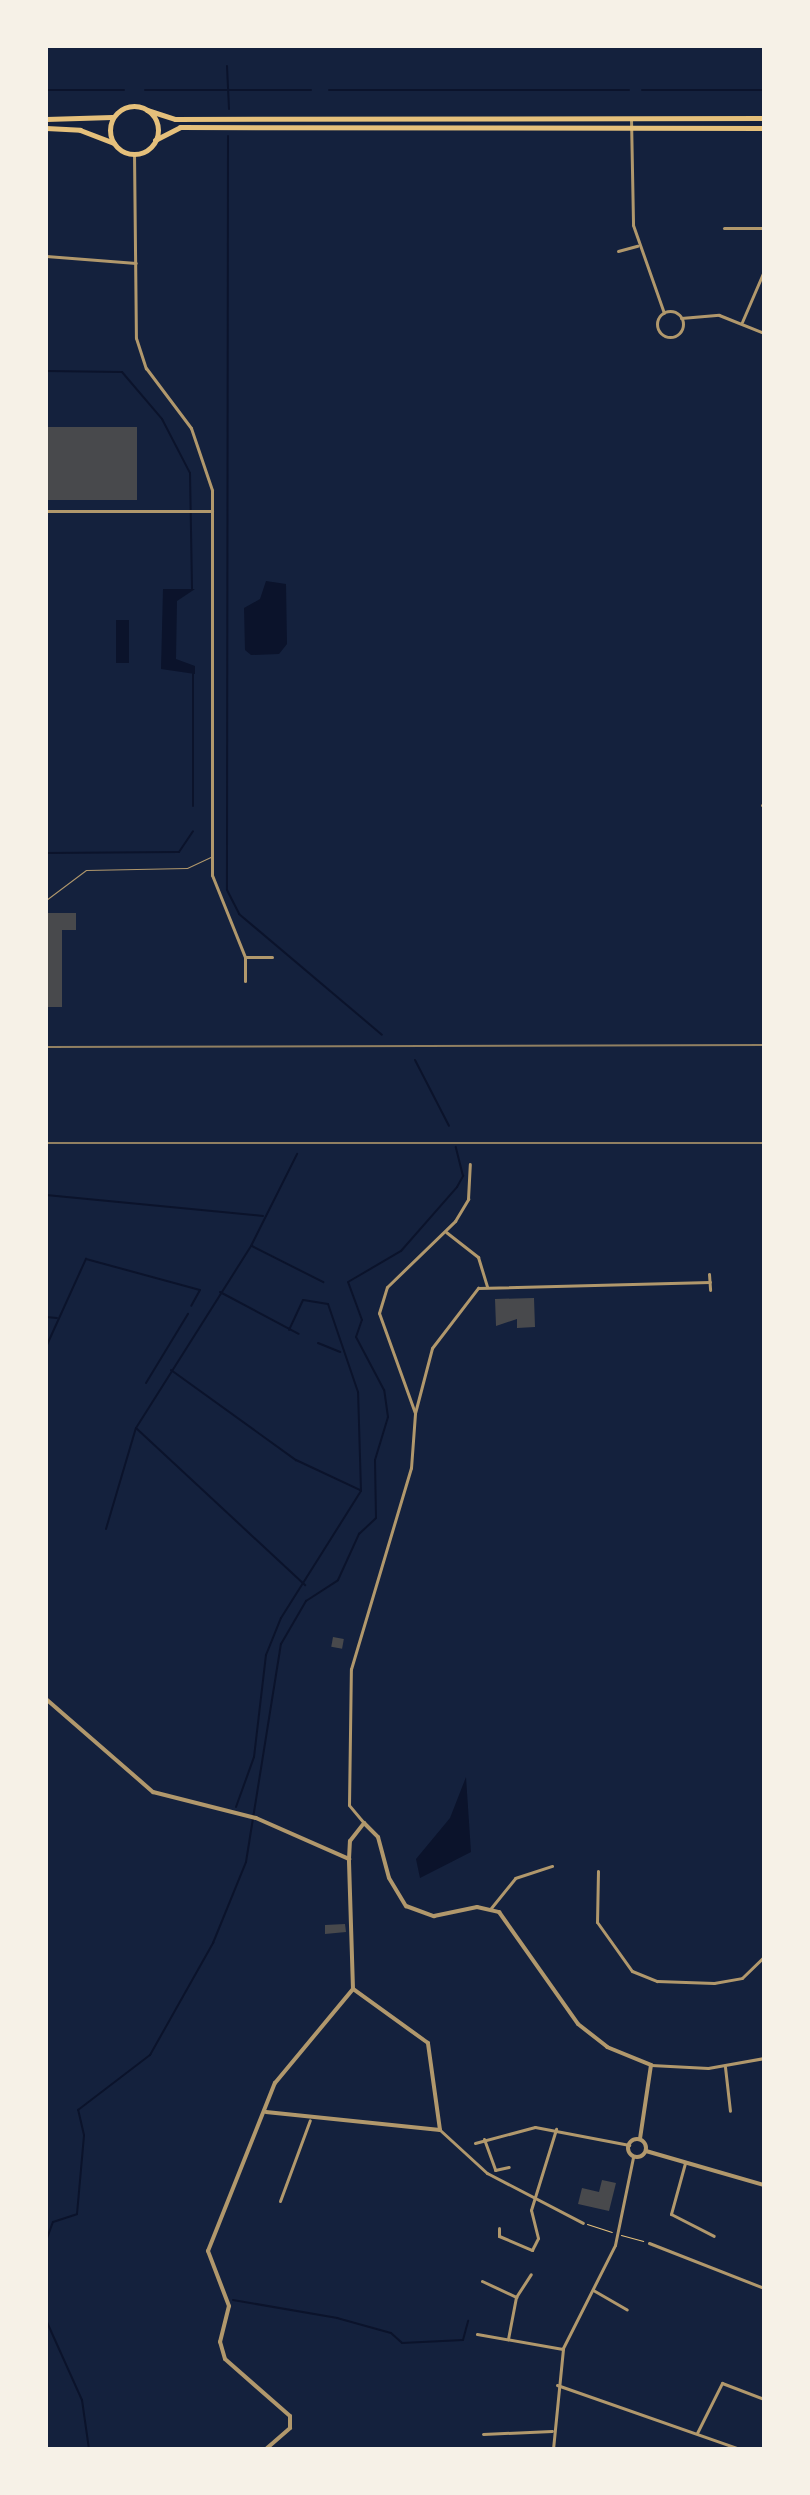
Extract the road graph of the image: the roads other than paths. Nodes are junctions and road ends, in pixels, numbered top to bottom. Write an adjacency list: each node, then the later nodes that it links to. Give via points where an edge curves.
1 (147, 110): 2 (main road, via 128,107); 3 (main road, via 175,119); 9 (main road, via 157,126)
2 (114, 116): 5 (main road); 10 (main road)
3 (631, 118): 4 (main road); 7 (street)
4 (764, 118)
5 (46, 119)
6 (46, 128): 10 (main road, via 80,130)
7 (631, 128): 8 (main road); 9 (main road, via 180,127); 14 (street)
8 (764, 128)
9 (155, 140): 11 (main road)
10 (115, 144): 11 (main road)
11 (134, 153): 17 (street)
12 (724, 228): 13 (street)
13 (764, 228)
14 (637, 246): 15 (street); 20 (street)
15 (618, 251)
16 (46, 256): 17 (street)
17 (136, 263): 25 (street, via 141,355 198,444)
18 (764, 271): 19 (street)
19 (763, 278): 22 (street)
20 (664, 313): 21 (street); 21 (street, via 658,326 668,337 682,330)
21 (681, 318): 22 (street)
22 (742, 322): 23 (street)
23 (764, 333)
24 (46, 511): 25 (street)
25 (212, 511): 26 (street)
26 (213, 856): 27 (lane, via 187,868 86,870); 28 (street, via 215,894)
27 (46, 900)
28 (245, 957): 29 (street); 30 (street)
29 (272, 957)
30 (245, 981)
31 (470, 1164): 32 (street, via 468,1199)
32 (446, 1232): 35 (street, via 478,1257); 37 (street, via 387,1287 379,1313)
33 (709, 1274): 34 (street)
34 (710, 1282): 35 (street); 36 (street)
35 (487, 1287): 37 (street, via 449,1319 432,1348)
36 (710, 1290)
37 (415, 1413): 39 (street, via 411,1468 351,1669 349,1805)
38 (46, 1699): 40 (street, via 153,1792 256,1818)
39 (364, 1823): 40 (street, via 350,1841); 43 (street, via 378,1837 396,1894 411,1910 434,1916)
40 (349, 1859): 45 (street)
41 (552, 1866): 43 (street, via 515,1878)
42 (598, 1871): 44 (street, via 597,1922 632,1971 665,1982 714,1983 742,1978)
43 (491, 1908): 47 (street, via 578,2024 607,2047)
44 (764, 1957)
45 (353, 1989): 50 (street, via 283,2072); 53 (street, via 428,2043)
46 (764, 2058): 48 (street)
47 (651, 2065): 48 (street); 55 (street)
48 (725, 2067): 49 (street)
49 (730, 2111)
50 (265, 2112): 51 (street); 83 (street, via 215,2222 207,2261 229,2306 220,2342 225,2359 290,2416 290,2428)
51 (310, 2120): 53 (street); 64 (street)
52 (556, 2129): 54 (street); 57 (street); 63 (street)
53 (440, 2130): 63 (street, via 487,2173)
54 (484, 2139): 56 (street); 61 (street, via 495,2170)
55 (640, 2139): 57 (street); 58 (street)
56 (475, 2143)
57 (629, 2145): 59 (street)
58 (646, 2151): 59 (street); 60 (street)
59 (633, 2157): 72 (street, via 615,2245)
60 (686, 2162): 62 (street); 67 (street, via 671,2214)
61 (509, 2167)
62 (764, 2185)
63 (536, 2198): 65 (street); 66 (street, via 532,2250 499,2236)
64 (280, 2201)
65 (583, 2223)
66 (499, 2228)
67 (714, 2236)
68 (649, 2243): 71 (street)
69 (531, 2274): 73 (street)
70 (482, 2281): 73 (street)
71 (764, 2288)
72 (593, 2290): 74 (street); 77 (street)
73 (516, 2297): 76 (street)
74 (627, 2310)
75 (477, 2334): 76 (street)
76 (508, 2339): 77 (street)
77 (563, 2349): 78 (street)
78 (557, 2385): 80 (street); 81 (street)
79 (764, 2399): 81 (street, via 722,2383)
80 (552, 2431): 82 (street); 84 (street)
81 (697, 2433): 85 (street)
82 (483, 2434)
83 (266, 2449)
84 (553, 2449)
85 (740, 2449)

